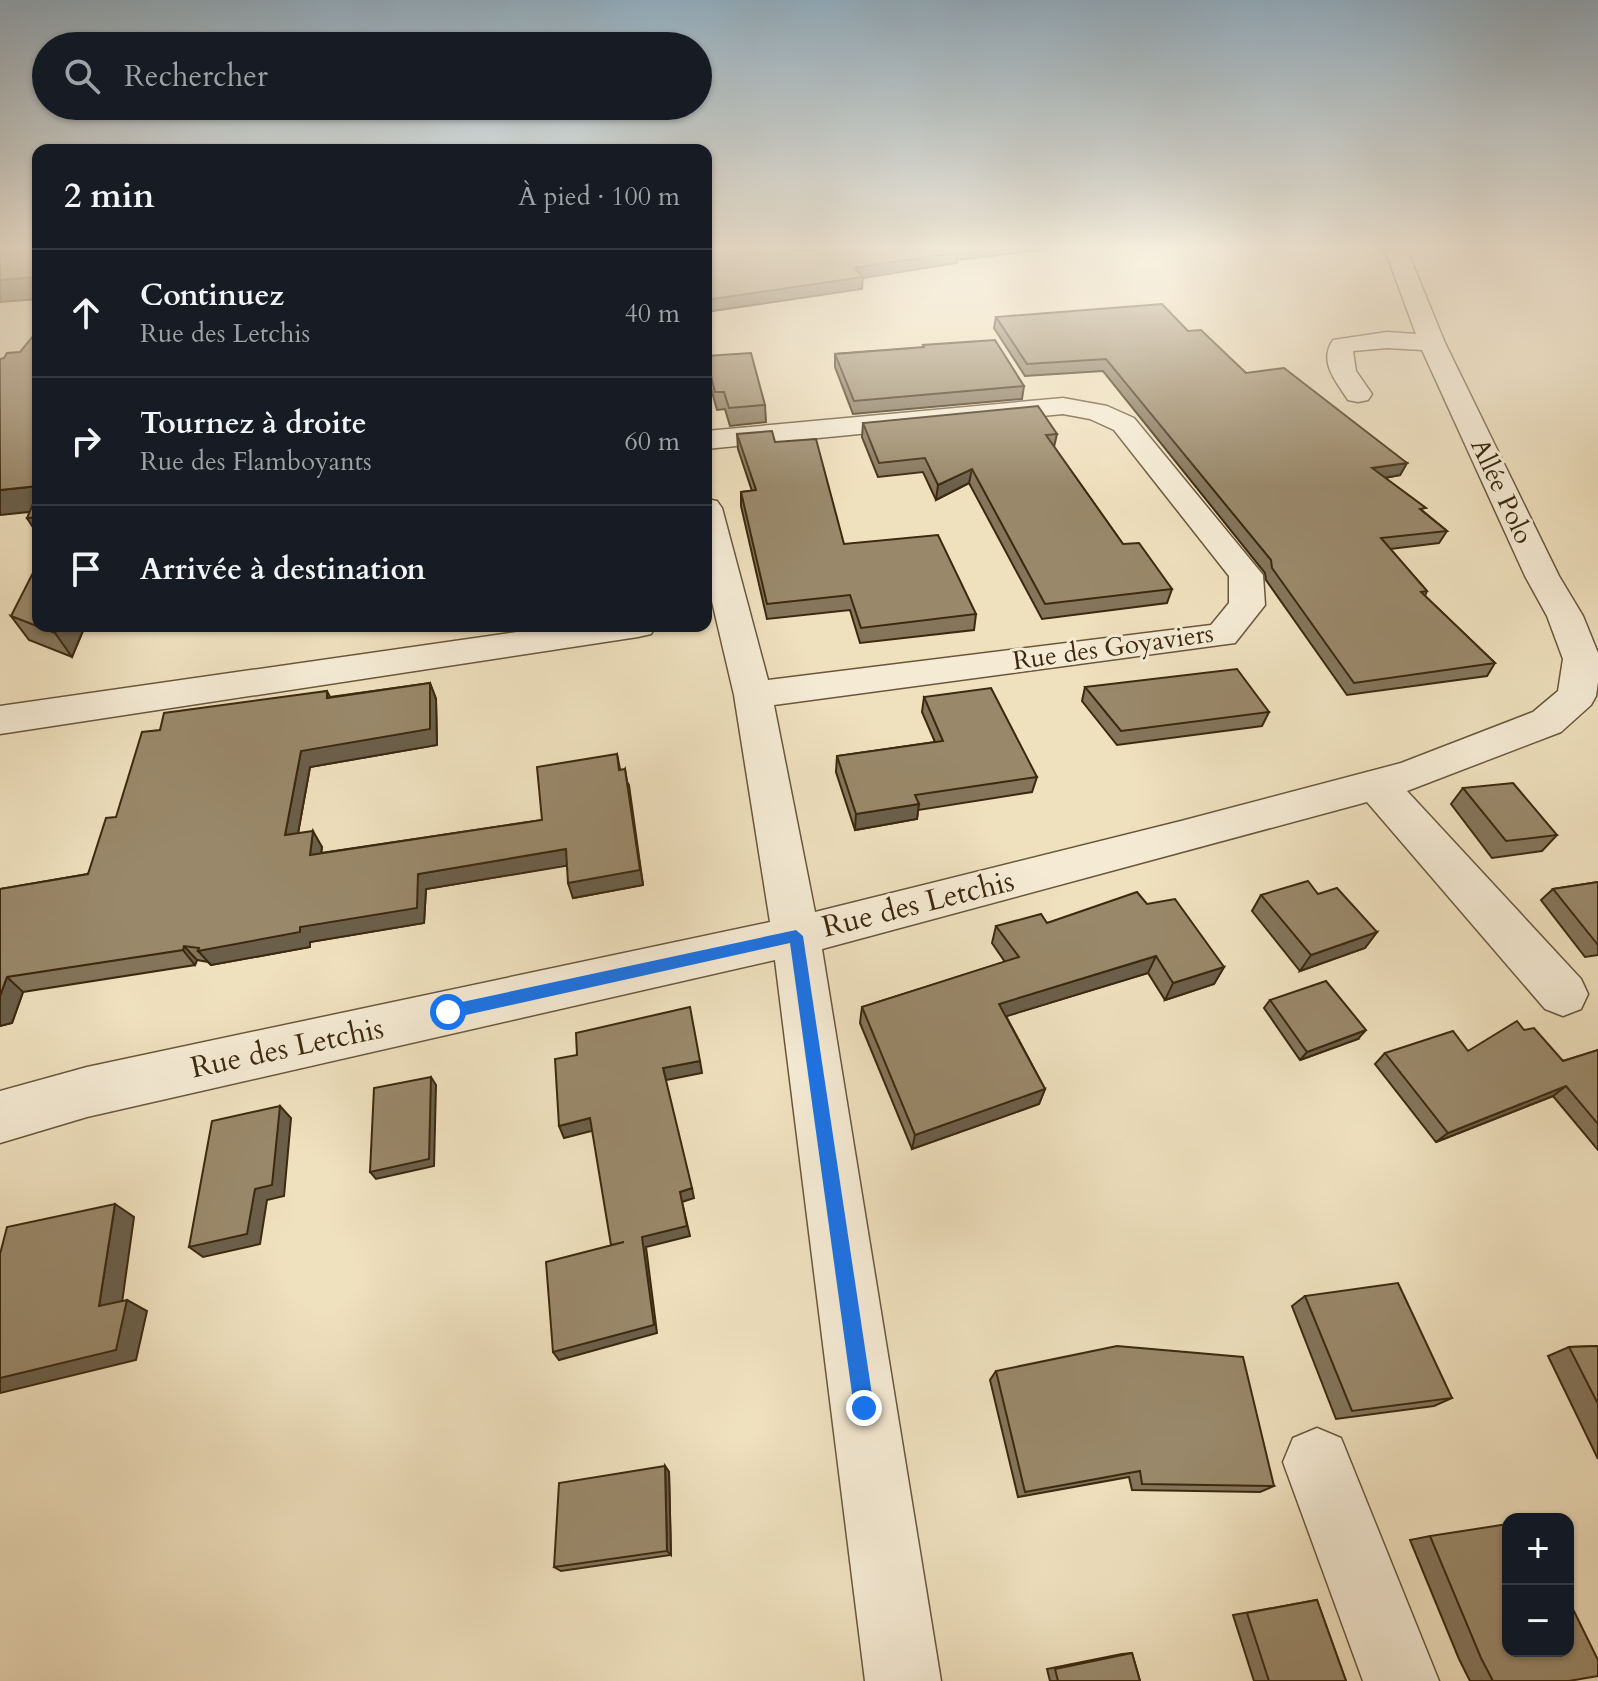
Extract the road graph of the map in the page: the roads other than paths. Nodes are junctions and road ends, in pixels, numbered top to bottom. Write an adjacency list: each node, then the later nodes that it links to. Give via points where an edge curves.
1 (1426, 328): 2 (street, Allée Polo)
2 (1432, 343): 3 (street, via 1342,345 1342,371); 10 (street, Allée Polo, via 1582,659 1577,696)
3 (1358, 394)
4 (712, 439): 8 (street, Rue des Goyaviers, via 1063,406 1097,412 1124,424 1246,575 1247,605 1222,635)
5 (712, 557): 6 (street)
6 (719, 614): 8 (street)
7 (597, 632): 9 (street)
8 (753, 695): 12 (street)
9 (0, 720)
10 (1547, 722): 11 (street, Rue des Letchis)
11 (1376, 785): 12 (street, Rue des Letchis); 13 (street)
12 (796, 936): 14 (street, Rue des Letchis, via 87,1092); 16 (street)
13 (1563, 994)
14 (0, 1117)
15 (1317, 1462): 17 (street)
16 (903, 1681)
17 (1401, 1681)

